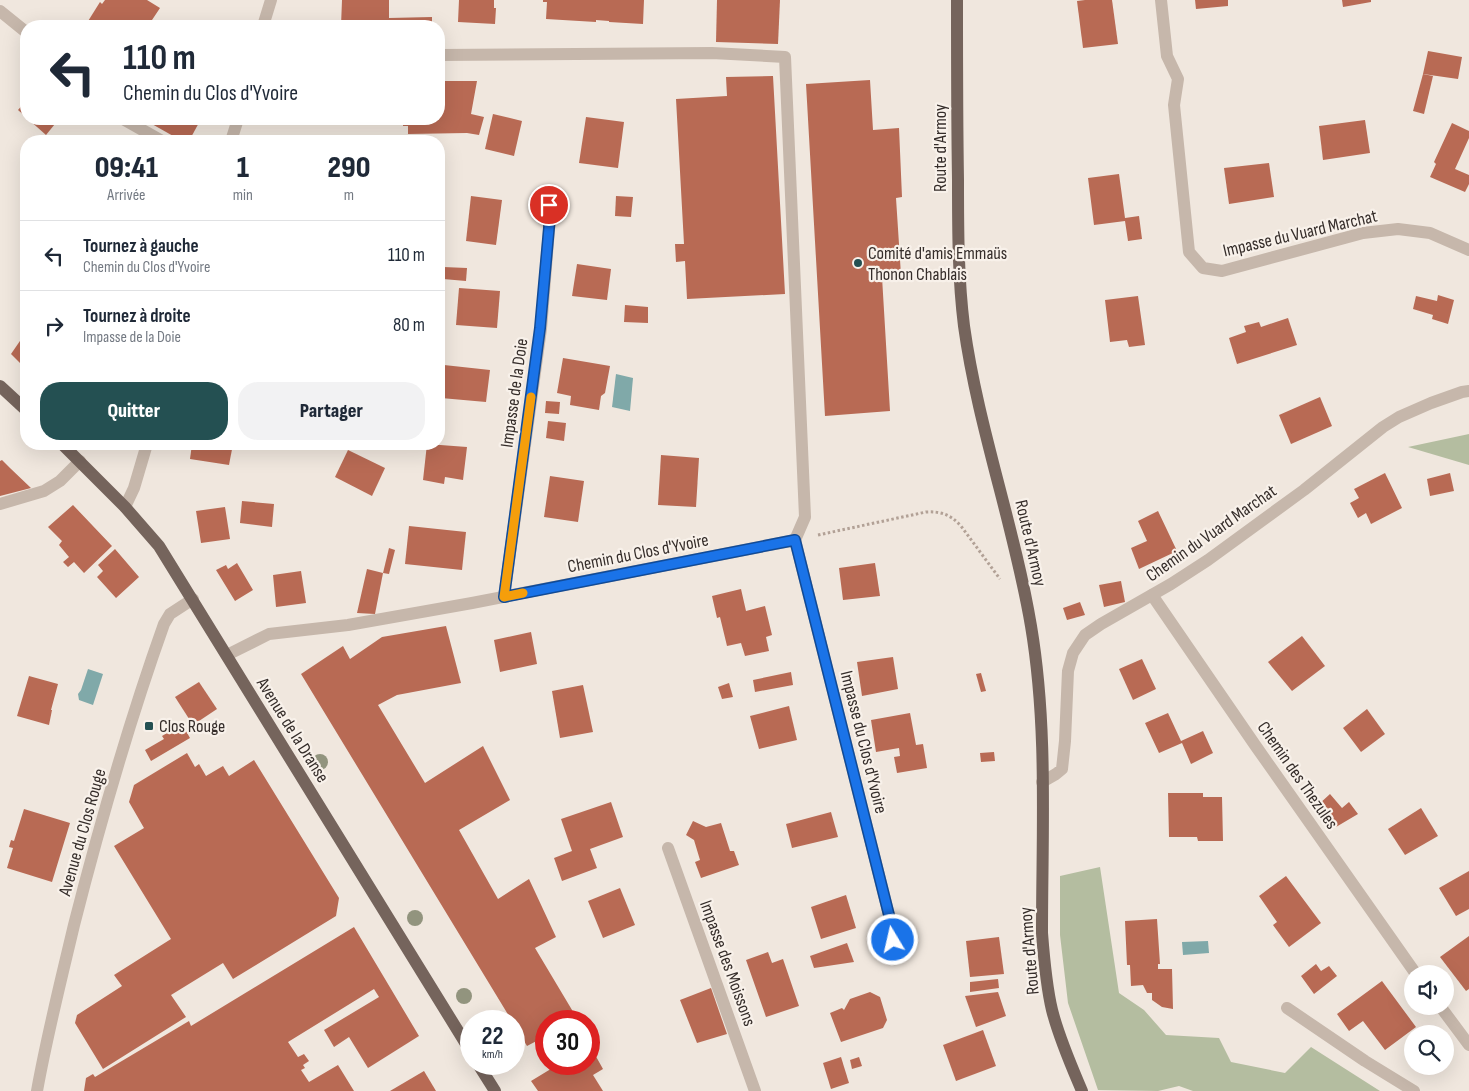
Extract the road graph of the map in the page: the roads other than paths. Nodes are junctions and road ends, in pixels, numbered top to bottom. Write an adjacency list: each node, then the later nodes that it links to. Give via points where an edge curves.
1 (271, 0): 5 (street)
2 (957, 0): 25 (main road, Route d'Armoy, via 958,247 964,325 974,383 1031,627 1040,698)
3 (1161, 0): 11 (street, Impasse du Vuard Marchat, via 1167,56 1178,79 1174,105 1189,252 1203,268 1222,271 1363,234 1398,229 1430,233)
4 (0, 11): 6 (street)
5 (265, 20)
6 (20, 27)
7 (445, 55): 20 (street, via 712,53 785,57 805,517)
8 (134, 125): 9 (street)
9 (151, 135)
10 (545, 194): 22 (street, Impasse de la Doie, via 550,217 540,328)
11 (1469, 250)
12 (0, 386): 14 (main road)
13 (1469, 391): 21 (street, Chemin du Vuard Marchat, via 1438,400 1383,427 1230,544)
14 (20, 404)
15 (68, 450): 17 (main road, Avenue de la Dranse)
16 (145, 450): 19 (street)
17 (80, 461): 18 (street, via 44,491); 19 (main road, Avenue de la Dranse)
18 (0, 504)
19 (125, 506): 23 (main road, Avenue de la Dranse, via 159,546)
20 (795, 540): 22 (street, Chemin du Clos d'Yvoire); 27 (street, Impasse du Clos d'Yvoire, via 892,927 893,940)
21 (1152, 595): 25 (street, Chemin du Vuard Marchat, via 1094,628 1076,648 1068,671 1064,762 1062,769); 28 (street, Chemin des Thezules)
22 (504, 597): 24 (street, Chemin du Clos d'Yvoire, via 269,634)
23 (193, 599): 24 (main road, Avenue de la Dranse); 34 (street, Avenue du Clos Rouge, via 170,614 164,624 127,737 86,880)
24 (227, 655): 31 (main road, Avenue de la Dranse)
25 (1042, 782): 37 (main road, Route d'Armoy, via 1042,932 1047,985 1060,1036)
26 (668, 848): 36 (street, Impasse des Moissons)
27 (889, 952)
28 (1410, 965)
29 (1286, 1008): 38 (street)
30 (1447, 1015): 32 (street)
31 (460, 1034)
32 (1469, 1045)
33 (485, 1075): 35 (main road)
34 (37, 1091)
35 (495, 1091)
36 (755, 1091)
37 (1082, 1091)
38 (1414, 1091)

